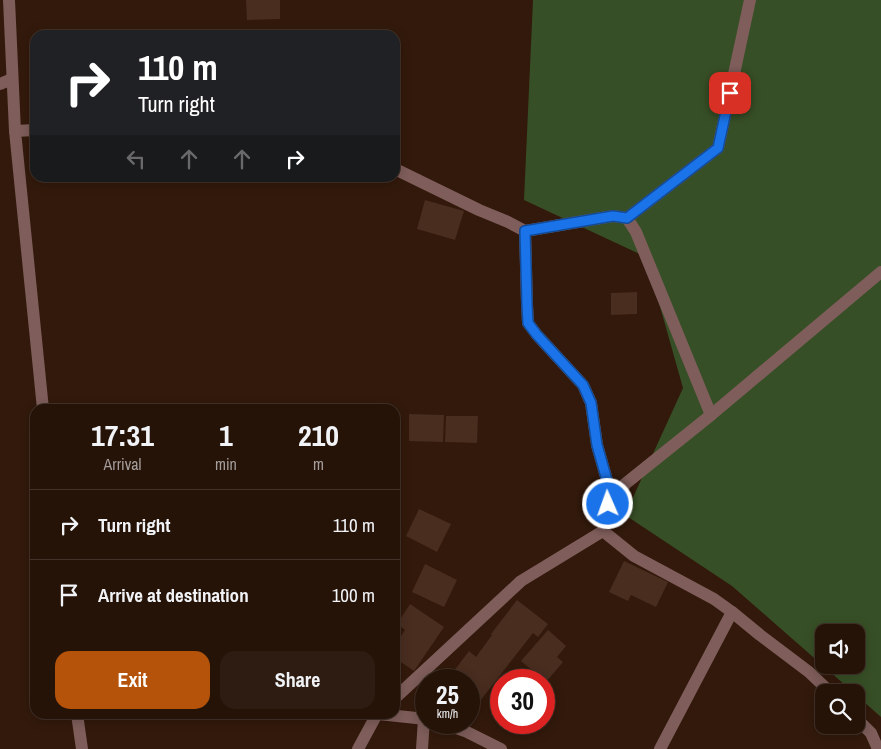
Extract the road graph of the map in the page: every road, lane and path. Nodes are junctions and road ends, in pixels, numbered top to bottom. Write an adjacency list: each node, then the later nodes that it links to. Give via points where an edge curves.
1 (9, 0): 3 (street)
2 (750, 0): 7 (street, via 718,148)
3 (6, 82): 5 (street)
4 (30, 130): 5 (street)
5 (15, 131): 10 (street)
6 (400, 171): 8 (street)
7 (627, 218): 8 (street, via 613,216); 11 (street, via 636,232)
8 (525, 231): 12 (street, via 528,323 583,385 591,403 597,445 610,491)
9 (881, 272): 11 (street)
10 (42, 404)
11 (711, 415): 12 (street, via 625,484)
12 (603, 531): 13 (street, via 634,556); 15 (street, via 521,581)
13 (732, 612): 14 (street); 28 (street)
14 (822, 684)
15 (400, 693)
16 (400, 716): 17 (street)
17 (415, 718)
18 (78, 719): 24 (street)
19 (375, 719): 25 (street)
20 (865, 727): 23 (street)
21 (424, 734): 26 (street)
22 (471, 734): 27 (street)
23 (878, 742)
24 (82, 749)
25 (358, 749)
26 (422, 749)
27 (501, 749)
28 (660, 749)

